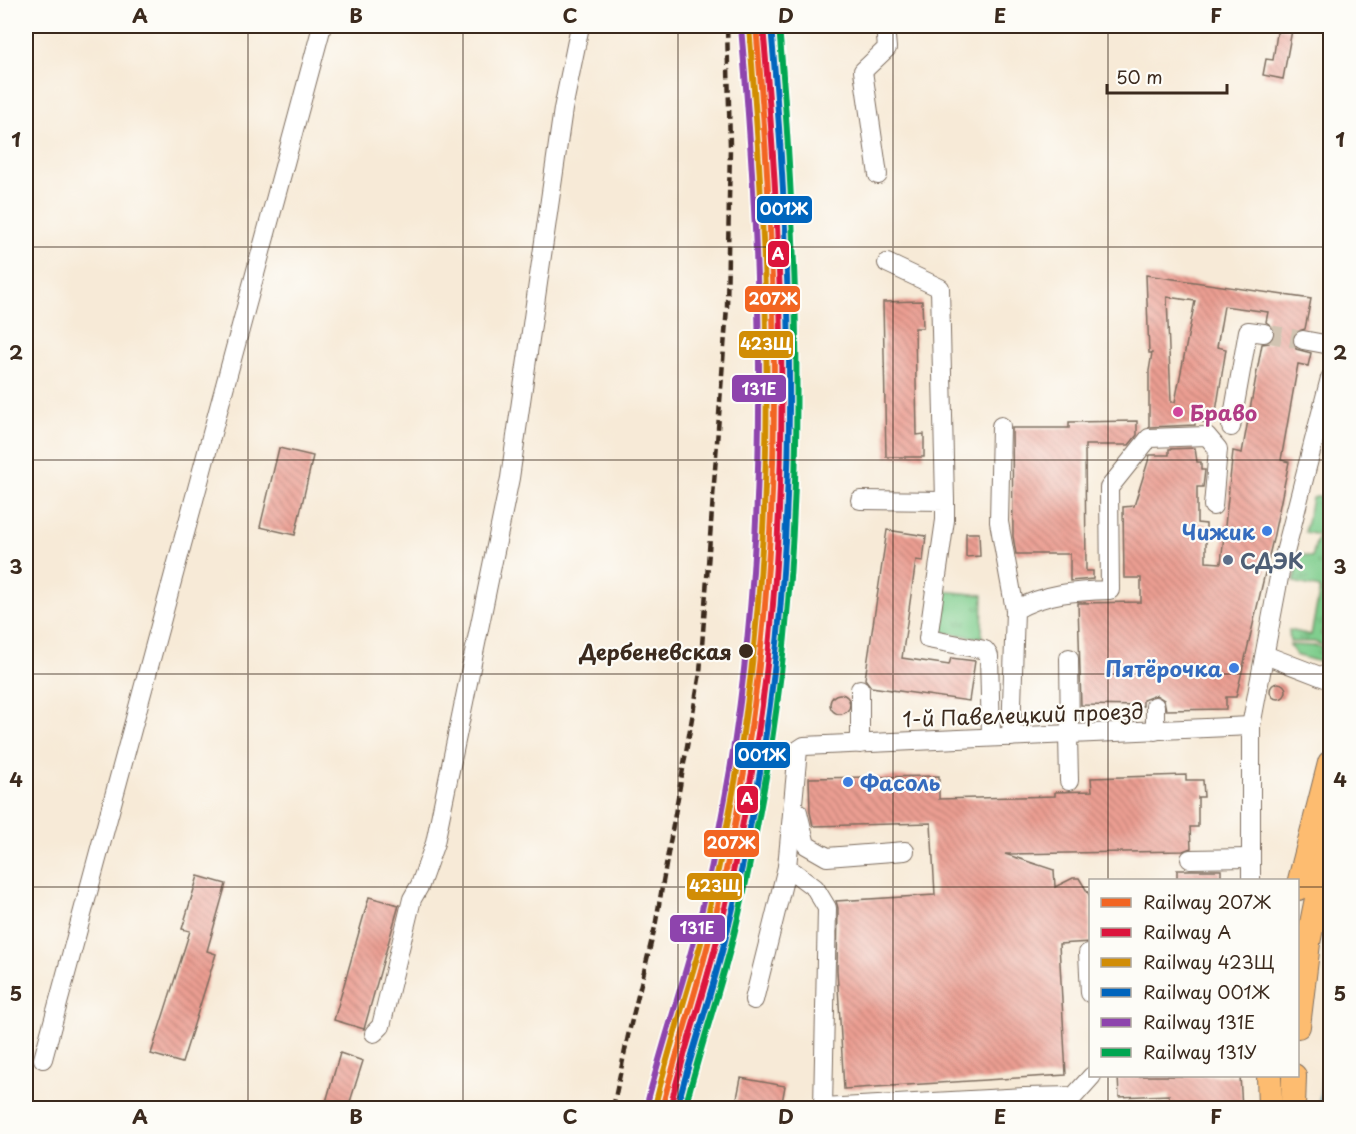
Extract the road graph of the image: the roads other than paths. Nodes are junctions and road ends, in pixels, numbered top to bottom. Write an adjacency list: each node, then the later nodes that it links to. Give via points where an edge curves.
1 (322, 26): 45 (street)
2 (580, 26): 44 (street, via 561,120 508,490 435,843 412,899 381,1026)
3 (885, 26): 4 (street, via 887,48 863,71)
4 (878, 175)
5 (887, 263): 14 (street, via 940,288)
6 (1264, 333): 12 (street, via 1248,331)
7 (1303, 340): 8 (street)
8 (1330, 345)
9 (1330, 378): 10 (street)
10 (1326, 410): 17 (street, via 1280,572)
11 (1001, 426): 16 (street, via 999,522)
12 (1231, 427)
13 (860, 500): 14 (street)
14 (945, 501): 25 (street, via 928,639 984,650 989,656)
15 (1213, 507): 16 (street, via 1218,449 1207,436 1149,438 1109,488 1110,590 1068,591 1033,600)
16 (1015, 610): 26 (street)
17 (1265, 655): 19 (street); 22 (street)
18 (1069, 658): 24 (street)
19 (1330, 680)
20 (860, 689): 27 (street)
21 (1155, 706): 23 (street)
22 (1251, 726): 23 (street, 1-й Павелецкий проезд); 33 (street)
23 (1155, 731): 24 (street, 1-й Павелецкий проезд)
24 (1069, 735): 26 (street, 1-й Павелецкий проезд); 29 (street)
25 (990, 737): 26 (street, 1-й Павелецкий проезд); 27 (street, 1-й Павелецкий проезд)
26 (1011, 737)
27 (860, 744): 30 (street, 1-й Павелецкий проезд, via 804,746 798,750)
28 (1330, 763): 37 (main road)
29 (1069, 780)
30 (794, 798): 32 (street, via 806,845 827,857); 35 (street)
31 (1330, 834): 39 (main road)
32 (905, 851)
33 (1249, 858): 34 (street); 36 (street)
34 (1190, 859)
35 (787, 867): 42 (street); 50 (street, via 815,888 827,908)
36 (1251, 879)
37 (1299, 883)
38 (1299, 917): 39 (street)
39 (1308, 943): 43 (main road)
40 (1089, 953): 41 (street)
41 (1089, 973)
42 (754, 1000)
43 (1299, 1018)
44 (374, 1033)
45 (43, 1059)
46 (1091, 1077): 49 (street, via 1074,1096)
47 (1269, 1077): 51 (main road)
48 (1294, 1077): 52 (main road)
49 (1025, 1103): 50 (street)
50 (823, 1108)
51 (1270, 1108)
52 (1293, 1108)

